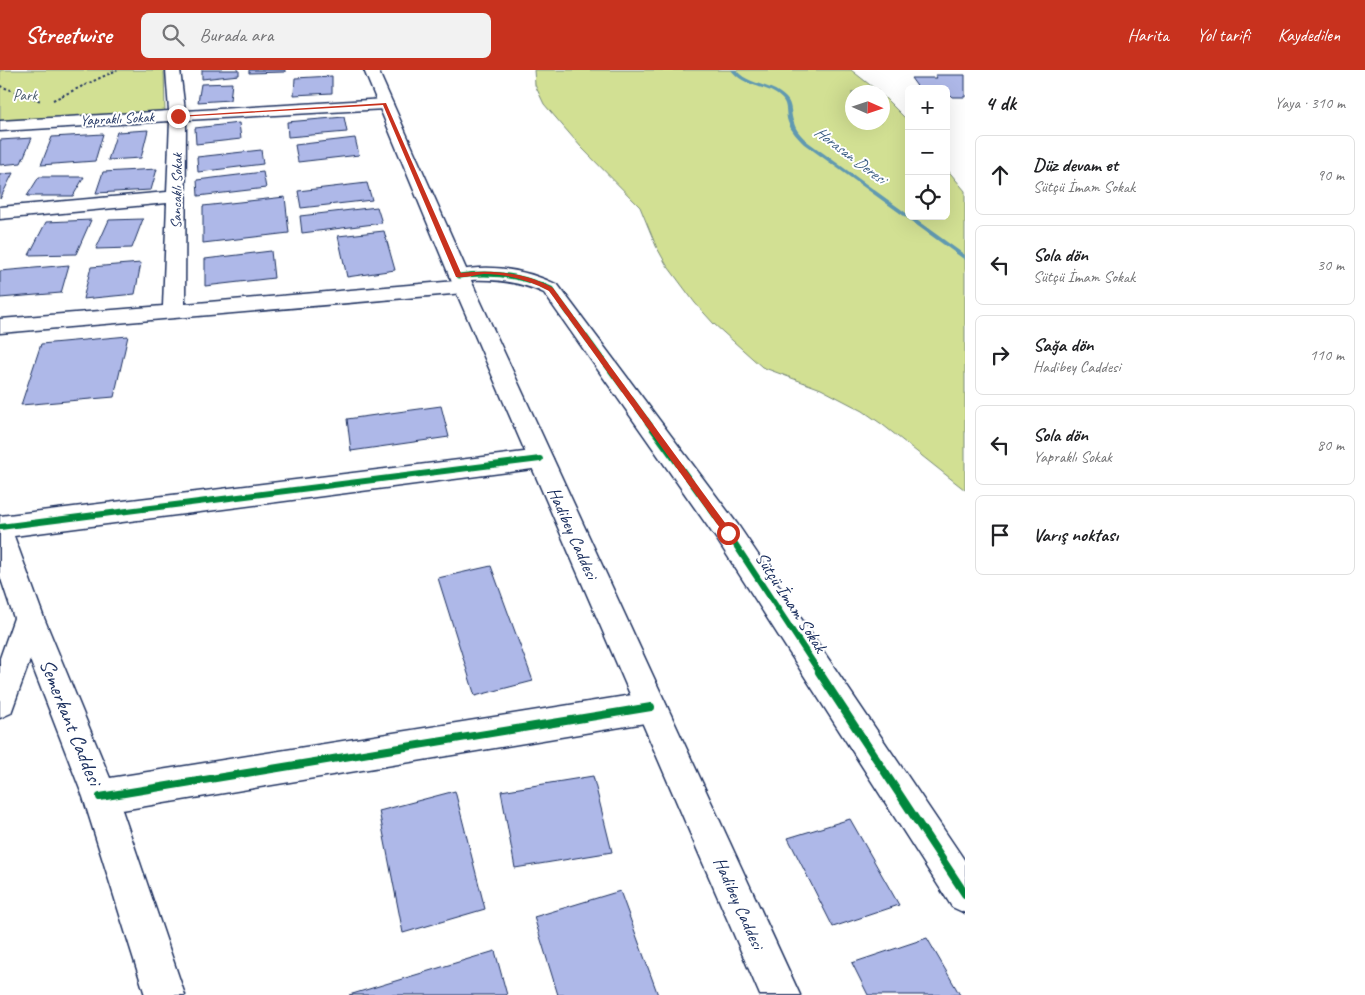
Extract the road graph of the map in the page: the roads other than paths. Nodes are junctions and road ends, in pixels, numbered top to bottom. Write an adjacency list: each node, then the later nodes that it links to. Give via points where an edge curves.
1 (172, 70): 4 (street, Sancaklı Sokak)
2 (371, 70): 3 (street, Hadibey Caddesi)
3 (385, 104): 4 (street, Yapraklı Sokak); 8 (street, Hadibey Caddesi)
4 (178, 116): 5 (street, Yapraklı Sokak); 6 (street, Sancaklı Sokak)
5 (0, 126)
6 (177, 198): 7 (street); 9 (street, Sancaklı Sokak)
7 (0, 213)
8 (461, 281): 9 (street, Sütçü İmam Sokak); 11 (street, Hadibey Caddesi); 18 (street, Sütçü İmam Sokak, via 484,273 510,274 551,289 728,533)
9 (174, 312): 10 (street, Sütçü İmam Sokak)
10 (0, 326)
11 (540, 459): 12 (street); 16 (street, Hadibey Caddesi)
12 (0, 527)
13 (0, 535): 14 (street, Semerkant Caddesi)
14 (29, 618): 15 (street); 17 (street, Semerkant Caddesi)
15 (0, 702)
16 (651, 707): 17 (street); 20 (street, Hadibey Caddesi)
17 (100, 797): 19 (street, Semerkant Caddesi)
18 (965, 894)
19 (165, 995)
20 (780, 995)

